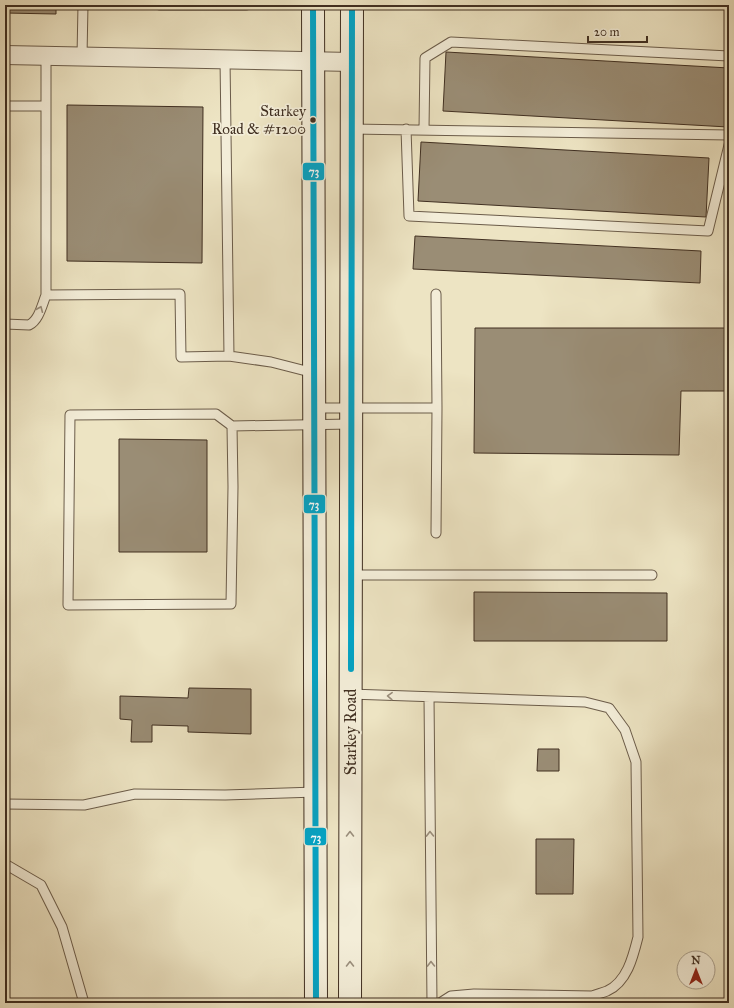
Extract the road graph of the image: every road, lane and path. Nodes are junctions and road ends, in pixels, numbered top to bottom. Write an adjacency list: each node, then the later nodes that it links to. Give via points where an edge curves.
1 (84, 5): 8 (lane)
2 (160, 5): 3 (lane)
3 (246, 5)
4 (312, 5): 11 (main road)
5 (352, 5): 12 (main road, Starkey Road)
6 (5, 55): 7 (street)
7 (46, 56): 8 (street); 14 (lane)
8 (82, 56): 10 (street)
9 (729, 56): 17 (lane, via 451,42 425,58)
10 (225, 59): 11 (street); 23 (lane)
11 (313, 61): 12 (street); 24 (main road)
12 (352, 62): 15 (main road, Starkey Road)
13 (5, 106): 14 (lane)
14 (46, 106): 21 (lane)
15 (351, 128): 16 (lane); 27 (main road, Starkey Road)
16 (406, 128): 17 (lane); 19 (lane, via 409,216 708,231)
17 (424, 129): 18 (lane)
18 (729, 135)
19 (729, 146)
20 (436, 294): 25 (lane)
21 (46, 295): 22 (lane, one-way to 21, via 32,323); 23 (lane, via 180,294 181,357)
22 (5, 324)
23 (230, 356): 24 (lane, via 271,362)
24 (314, 373): 26 (main road)
25 (437, 408): 27 (lane); 29 (lane)
26 (314, 416): 27 (lane); 27 (lane); 28 (lane); 34 (main road)
27 (351, 416): 30 (main road, Starkey Road)
28 (232, 426): 28 (lane, via 231,604 68,605 70,415 216,414)
29 (436, 533)
30 (351, 575): 31 (lane); 32 (main road, Starkey Road)
31 (652, 575)
32 (350, 694): 33 (lane, one-way to 32); 39 (main road, Starkey Road, one-way to 32)
33 (429, 697): 40 (lane, one-way to 33); 41 (lane, via 585,702 610,708 625,730 636,762 638,937 632,962 621,980 608,990 592,996 474,994 450,996)
34 (316, 792): 35 (lane, via 135,794 84,805); 38 (main road)
35 (5, 804)
36 (5, 864): 37 (lane, via 41,886 62,926)
37 (84, 1003)
38 (316, 1003)
39 (350, 1003)
40 (432, 1003)
41 (440, 1003)

